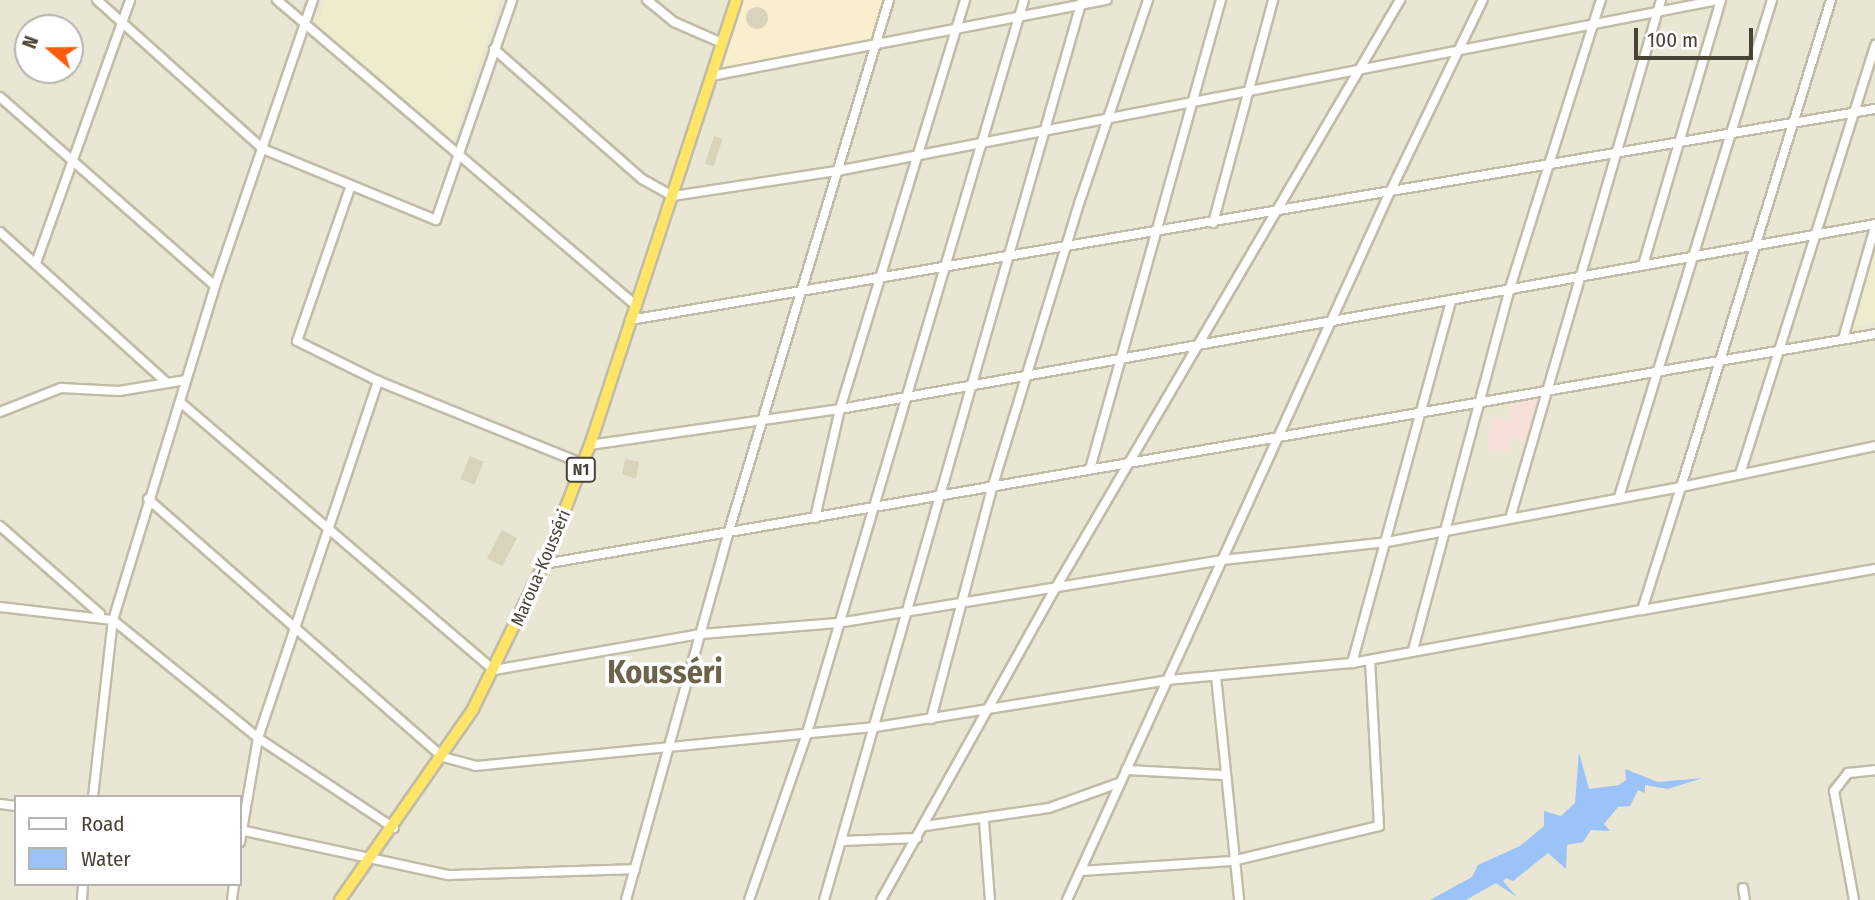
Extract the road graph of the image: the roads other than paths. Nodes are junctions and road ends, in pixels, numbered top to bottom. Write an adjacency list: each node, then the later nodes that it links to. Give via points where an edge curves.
1 (97, 0): 25 (street)
2 (130, 0): 25 (street)
3 (277, 0): 27 (street)
4 (313, 0): 27 (street)
5 (512, 0): 32 (street)
6 (647, 0): 30 (street, via 674,22)
7 (736, 0): 30 (highway, Maroua-Kousséri / N1)
8 (889, 0): 29 (street)
9 (965, 0): 28 (street)
10 (1024, 0): 24 (street)
11 (1107, 0): 22 (street)
12 (1148, 0): 41 (street)
13 (1221, 0): 38 (street)
14 (1273, 0): 36 (street)
15 (1400, 0): 34 (street)
16 (1483, 0): 33 (street)
17 (1601, 0): 26 (street)
18 (1661, 0): 23 (street)
19 (1719, 0): 23 (street); 45 (street)
20 (1772, 0): 44 (street)
21 (1831, 0): 42 (street)
22 (1081, 3): 24 (street); 43 (street)
23 (1658, 12): 26 (street); 49 (street)
24 (1018, 17): 28 (street); 46 (street)
25 (123, 22): 47 (street); 51 (street)
26 (1593, 25): 33 (street); 52 (street)
27 (305, 26): 47 (street); 50 (street)
28 (956, 29): 29 (street); 48 (street)
29 (876, 42): 35 (street); 53 (street)
30 (722, 43): 35 (highway, Maroua-Kousséri / N1)
31 (1875, 45): 40 (street)
32 (494, 49): 50 (street); 56 (street, via 642,180)
33 (1460, 49): 34 (street); 55 (street)
34 (1360, 68): 36 (street); 57 (street)
35 (711, 76): 56 (highway, Maroua-Kousséri / N1)
36 (1251, 87): 38 (street); 58 (street)
37 (0, 97): 51 (street)
38 (1193, 98): 41 (street); 61 (street)
39 (1875, 109): 40 (street)
40 (1854, 113): 42 (street); 62 (street)
41 (1110, 117): 43 (street); 64 (street)
42 (1794, 122): 44 (street); 63 (street)
43 (1045, 131): 46 (street); 66 (street)
44 (1731, 133): 45 (street); 65 (street)
45 (1681, 142): 49 (street); 68 (street)
46 (981, 144): 48 (street); 69 (street)
47 (263, 149): 54 (street); 72 (street)
48 (922, 154): 53 (street); 71 (street)
49 (1616, 155): 52 (street); 70 (street)
50 (457, 157): 54 (street, via 436,220); 76 (street)
51 (71, 162): 67 (street); 72 (street)
52 (1552, 165): 55 (street); 73 (street)
53 (837, 171): 56 (street); 74 (street)
54 (350, 188): 88 (street, via 295,338)
55 (1390, 192): 57 (street); 77 (street)
56 (673, 196): 76 (highway, Maroua-Kousséri / N1)
57 (1280, 211): 58 (street); 81 (street)
58 (1213, 223): 61 (street)
59 (1875, 225): 62 (street); 80 (street)
60 (0, 232): 67 (street)
61 (1156, 234): 64 (street); 83 (street)
62 (1816, 234): 63 (street); 82 (street)
63 (1756, 245): 65 (street); 84 (street)
64 (1066, 249): 66 (street); 86 (street)
65 (1692, 254): 68 (street); 85 (street)
66 (1009, 257): 69 (street); 90 (street)
67 (36, 263): 89 (street)
68 (1643, 265): 70 (street)
69 (942, 270): 71 (street); 92 (street)
70 (1579, 277): 73 (street); 91 (street)
71 (880, 281): 74 (street); 95 (street)
72 (215, 286): 87 (street)
73 (1510, 288): 75 (street); 93 (street)
74 (801, 293): 78 (street); 98 (street)
75 (1451, 300): 77 (street); 96 (street)
76 (635, 305): 78 (highway, Maroua-Kousséri / N1)
77 (1336, 317): 81 (street); 99 (street)
78 (630, 320): 100 (highway, Maroua-Kousséri / N1)
79 (1875, 334): 80 (street)
80 (1843, 339): 82 (street)
81 (1206, 340): 83 (street); 102 (street)
82 (1779, 351): 84 (street); 105 (street)
83 (1122, 356): 86 (street); 104 (street)
84 (1718, 362): 85 (street); 107 (street)
85 (1657, 372): 91 (street); 109 (street)
86 (1029, 373): 90 (street); 106 (street)
87 (186, 380): 89 (street); 94 (street)
88 (378, 381): 103 (street); 115 (street)
89 (166, 382): 97 (street, via 119,391 61,388)
90 (971, 383): 92 (street); 108 (street)
91 (1545, 390): 93 (street); 112 (street)
92 (903, 396): 95 (street); 111 (street)
93 (1480, 401): 96 (street); 116 (street)
94 (180, 402): 110 (street); 115 (street)
95 (839, 409): 98 (street); 113 (street)
96 (1423, 411): 99 (street); 118 (street)
97 (0, 412)
98 (762, 422): 100 (street); 117 (street)
99 (1278, 435): 102 (street); 119 (street)
100 (590, 445): 103 (highway, Maroua-Kousséri / N1)
101 (1875, 446): 105 (street)
102 (1128, 463): 104 (street); 122 (street)
103 (583, 464): 120 (highway, Maroua-Kousséri / N1)
104 (1090, 469): 106 (street)
105 (1741, 471): 107 (street)
106 (993, 485): 108 (street); 123 (street)
107 (1681, 487): 109 (street); 125 (street)
108 (939, 494): 111 (street); 126 (street)
109 (1619, 497): 112 (street)
110 (148, 499): 128 (street); 130 (street)
111 (869, 508): 113 (street); 129 (street)
112 (1511, 515): 116 (street)
113 (815, 518): 117 (street)
114 (0, 526): 127 (street)
115 (328, 527): 130 (street); 135 (street)
116 (1444, 531): 118 (street); 132 (street)
117 (728, 534): 120 (street); 131 (street)
118 (1387, 542): 119 (street); 134 (street)
119 (1222, 560): 122 (street); 137 (street)
120 (544, 564): 135 (highway, Maroua-Kousséri / N1)
121 (1875, 569): 125 (street)
122 (1055, 589): 123 (street); 138 (street)
123 (958, 604): 126 (street); 139 (street)
124 (0, 607): 127 (street)
125 (1642, 610): 132 (street)
126 (906, 611): 129 (street); 140 (street)
127 (100, 614): 128 (street)
128 (113, 620): 142 (street); 149 (street)
129 (838, 623): 131 (street); 141 (street)
130 (294, 628): 142 (street); 144 (street)
131 (701, 634): 135 (street); 143 (street)
132 (1413, 650): 133 (street)
133 (1370, 660): 134 (street); 158 (street, via 1379,827)
134 (1352, 663): 136 (street)
135 (494, 670): 144 (highway, Maroua-Kousséri / N1)
136 (1216, 676): 137 (street); 147 (street)
137 (1168, 680): 138 (street); 145 (street)
138 (988, 713): 139 (street); 152 (street)
139 (931, 719): 140 (street)
140 (876, 727): 141 (street); 156 (street)
141 (807, 733): 143 (street); 164 (street)
142 (258, 738): 151 (street); 153 (street)
143 (669, 746): 144 (street, via 493,768); 159 (street)
144 (443, 757): 153 (highway, Maroua-Kousséri / N1)
145 (1126, 770): 147 (street); 148 (street)
146 (1875, 770): 171 (street, via 1848,773 1834,790)
147 (1223, 775): 158 (street)
148 (1119, 783): 150 (street, via 1061,806); 160 (street)
149 (93, 795)
150 (984, 821): 152 (street); 167 (street)
151 (242, 825)
152 (925, 826): 155 (street)
153 (394, 828): 157 (highway, Maroua-Kousséri / N1)
154 (242, 830): 157 (street)
155 (917, 838): 156 (street); 166 (street)
156 (842, 841): 165 (street)
157 (373, 856): 159 (street, via 449,875); 162 (highway, Maroua-Kousséri / N1)
158 (1232, 861): 160 (street); 169 (street)
159 (635, 869): 163 (street)
160 (1081, 871): 168 (street)
161 (1743, 888): 170 (street)
162 (340, 900)
163 (626, 900)
164 (749, 900)
165 (824, 900)
166 (881, 900)
167 (990, 900)
168 (1068, 900)
169 (1239, 900)
170 (1745, 900)
171 (1854, 900)

